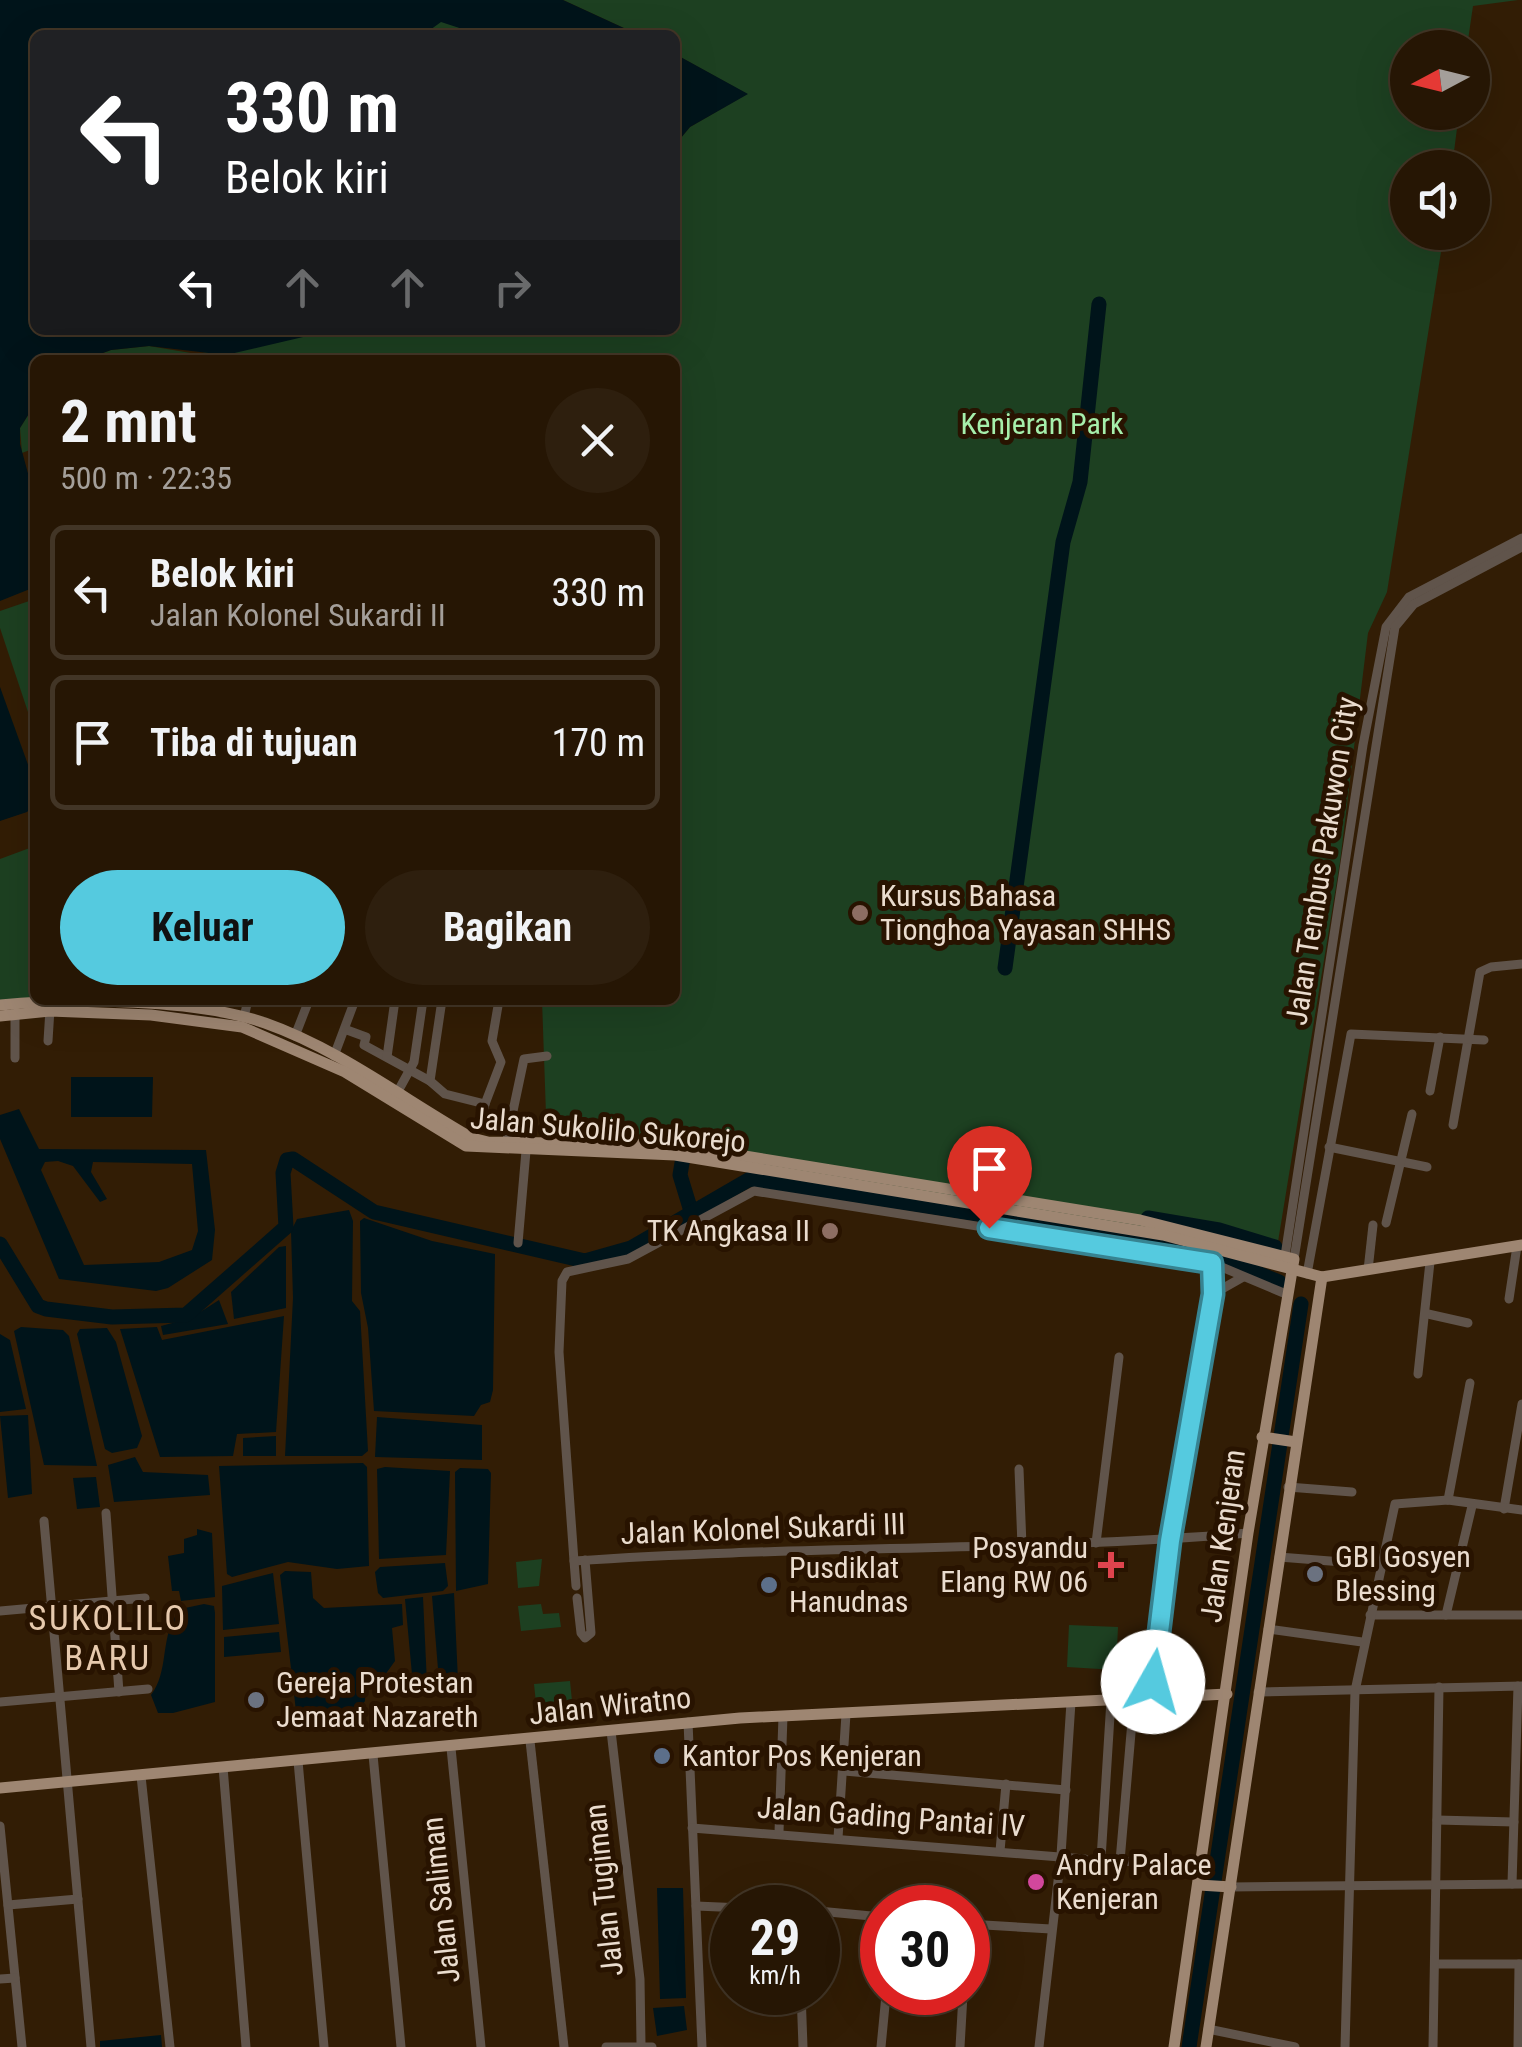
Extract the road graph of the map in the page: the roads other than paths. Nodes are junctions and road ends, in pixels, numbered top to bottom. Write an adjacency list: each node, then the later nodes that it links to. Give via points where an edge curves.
1 (1522, 538): 47 (street, Jalan Tembus Pakuwon City, via 1409,597 1386,626)
2 (1522, 547): 47 (street, Jalan Tembus Pakuwon City, via 1414,604 1395,626)
3 (1522, 964): 19 (street, via 1480,972)
4 (106, 1005): 11 (main road, Jalan Sukolilo Sukorejo); 13 (main road, Jalan Sukolilo Sukorejo)
5 (306, 1005): 17 (street)
6 (354, 1005): 16 (street)
7 (394, 1005): 23 (street)
8 (422, 1005): 26 (street)
9 (441, 1005): 27 (street)
10 (498, 1005): 30 (street, via 492,1041 501,1062)
11 (50, 1007): 12 (main road, Jalan Sukolilo Sukorejo); 21 (street)
12 (10, 1008): 15 (main road, Jalan Sukolilo Sukorejo); 25 (street)
13 (191, 1008): 14 (main road, Jalan Sukolilo Sukorejo)
14 (245, 1013): 17 (main road, Jalan Sukolilo Sukorejo)
15 (0, 1016)
16 (347, 1030): 22 (street); 23 (street)
17 (291, 1034): 22 (main road, Jalan Sukolilo Sukorejo)
18 (1440, 1037): 19 (street); 29 (street); 36 (street, via 1351,1034)
19 (1467, 1038): 20 (street); 33 (street)
20 (1484, 1040)
21 (48, 1041)
22 (334, 1055): 28 (main road, Jalan Sukolilo Sukorejo); 35 (main road, Jalan Sukolilo Sukorejo, via 457,1142)
23 (387, 1056): 26 (street)
24 (548, 1056): 32 (street, via 524,1059)
25 (15, 1058)
26 (411, 1070): 27 (street); 28 (street)
27 (430, 1082): 30 (street, via 445,1094)
28 (399, 1089): 35 (main road, Jalan Sukolilo Sukorejo)
29 (1430, 1091)
30 (485, 1104): 32 (street, via 483,1114)
31 (1412, 1114): 39 (street)
32 (511, 1124): 34 (street)
33 (1453, 1126)
34 (507, 1140): 35 (main road, Jalan Sukolilo Sukorejo); 37 (main road, Jalan Sukolilo Sukorejo)
35 (488, 1146): 38 (main road, Jalan Sukolilo Sukorejo)
36 (1329, 1146): 39 (street); 49 (street)
37 (676, 1150): 38 (main road, Jalan Sukolilo Sukorejo); 47 (main road, Jalan Sukolilo Sukorejo, via 1049,1212 1140,1220)
38 (526, 1151): 43 (street)
39 (1401, 1160): 40 (street); 41 (street)
40 (1426, 1167)
41 (1386, 1222)
42 (1373, 1224): 48 (street)
43 (518, 1243)
44 (1519, 1246): 45 (main road, Jalan Sukolilo Sukorejo); 54 (street)
45 (1430, 1262): 48 (main road, Jalan Sukolilo Sukorejo); 55 (street)
46 (1212, 1263): 51 (street); 52 (street); 77 (street, via 742,1193 628,1259 564,1276 559,1352)
47 (1289, 1263): 49 (main road, Jalan Sukolilo Sukorejo); 53 (main road, Jalan Kenjeran)
48 (1368, 1270): 50 (main road, Jalan Sukolilo Sukorejo)
49 (1307, 1274): 50 (main road, Jalan Sukolilo Sukorejo)
50 (1322, 1276): 62 (main road, Jalan Kenjeran)
51 (1243, 1277): 52 (street); 53 (street)
52 (1213, 1294): 73 (street)
53 (1286, 1294): 61 (main road, Jalan Kenjeran)
54 (1509, 1299)
55 (1428, 1314): 56 (street); 58 (street)
56 (1468, 1323)
57 (1119, 1357): 74 (street)
58 (1418, 1374)
59 (1470, 1383): 66 (street)
60 (1522, 1404): 68 (street)
61 (1264, 1437): 62 (main road); 72 (main road, Jalan Kenjeran)
62 (1294, 1441): 64 (main road, Jalan Kenjeran)
63 (1019, 1469): 75 (street)
64 (1288, 1487): 65 (street); 76 (main road, Jalan Kenjeran)
65 (1352, 1492)
66 (1448, 1500): 67 (street); 78 (street, via 1395,1504)
67 (1472, 1506): 68 (street); 86 (street)
68 (1504, 1509): 69 (street)
69 (1522, 1510)
70 (106, 1513): 82 (street)
71 (44, 1521): 83 (street)
72 (1248, 1534): 73 (street, Jalan Kolonel Sukardi III); 96 (main road, Jalan Kenjeran)
73 (1170, 1541): 74 (street, Jalan Kolonel Sukardi III); 99 (street)
74 (1096, 1543): 75 (street, Jalan Kolonel Sukardi III)
75 (1022, 1546): 77 (street, Jalan Kolonel Sukardi III)
76 (1279, 1558): 78 (street); 88 (main road, Jalan Kenjeran)
77 (585, 1560): 79 (street); 81 (street, via 588,1637 581,1636)
78 (1381, 1565): 85 (street)
79 (576, 1586)
80 (146, 1598): 82 (street)
81 (577, 1598)
82 (112, 1601): 83 (street); 94 (street)
83 (50, 1606): 84 (street); 97 (street)
84 (0, 1611)
85 (1370, 1615): 86 (street); 89 (street)
86 (1446, 1615): 87 (street)
87 (1522, 1615)
88 (1268, 1629): 89 (street); 95 (main road, Jalan Kenjeran)
89 (1362, 1642): 93 (street)
90 (1520, 1686): 91 (street); 119 (street)
91 (1439, 1687): 93 (street); 118 (street)
92 (148, 1690): 94 (street)
93 (1355, 1690): 95 (street); 132 (street)
94 (119, 1692): 97 (street)
95 (1258, 1692): 133 (main road, Jalan Kenjeran)
96 (1227, 1694): 99 (main road, Jalan Wiratno); 128 (main road, Jalan Kenjeran)
97 (61, 1698): 101 (street); 114 (street)
98 (1134, 1698): 99 (main road, Jalan Wiratno); 100 (main road, Jalan Wiratno); 127 (street)
99 (1152, 1698)
100 (1112, 1700): 102 (main road, Jalan Wiratno); 127 (street, via 1101,1859)
101 (0, 1702)
102 (1070, 1702): 103 (main road, Jalan Wiratno); 117 (street)
103 (846, 1714): 104 (main road, Jalan Wiratno); 112 (street)
104 (783, 1716): 105 (main road, Jalan Wiratno); 122 (street)
105 (688, 1722): 106 (main road, Jalan Wiratno); 121 (street)
106 (611, 1730): 107 (main road, Jalan Wiratno); 148 (street, Jalan Tugiman)
107 (530, 1740): 108 (main road, Jalan Wiratno); 156 (street)
108 (451, 1748): 109 (main road, Jalan Wiratno); 155 (street, Jalan Saliman)
109 (374, 1756): 110 (main road, Jalan Wiratno); 154 (street)
110 (298, 1761): 111 (main road, Jalan Wiratno); 153 (street)
111 (223, 1768): 113 (main road, Jalan Wiratno); 152 (street)
112 (844, 1770): 115 (street); 123 (street)
113 (141, 1776): 114 (main road, Jalan Wiratno); 151 (street)
114 (68, 1784): 116 (main road, Jalan Wiratno); 134 (street)
115 (1006, 1784): 117 (street); 124 (street)
116 (0, 1788)
117 (1066, 1790): 125 (street)
118 (1437, 1820): 119 (street); 131 (street)
119 (1514, 1822): 129 (street)
120 (0, 1826): 135 (street)
121 (692, 1828): 122 (street, Jalan Gading Pantai IV); 136 (street)
122 (779, 1832): 123 (street, Jalan Gading Pantai IV)
123 (838, 1838): 124 (street, Jalan Gading Pantai IV)
124 (1000, 1850): 125 (street, Jalan Gading Pantai IV)
125 (1061, 1856): 126 (street, Jalan Gading Pantai IV); 139 (street)
126 (1086, 1860)
127 (1120, 1861): 128 (street)
128 (1201, 1868): 130 (main road, Jalan Kenjeran)
129 (1517, 1884): 131 (street)
130 (1200, 1885): 133 (main road); 163 (main road, Jalan Kenjeran)
131 (1434, 1885): 132 (street); 140 (street)
132 (1350, 1886): 133 (street); 166 (street)
133 (1230, 1887): 147 (main road, Jalan Kenjeran)
134 (78, 1899): 135 (street); 150 (street)
135 (8, 1905): 142 (street)
136 (696, 1906): 137 (street); 158 (street)
137 (710, 1907)
138 (990, 1925): 139 (street)
139 (1051, 1929): 162 (street)
140 (1437, 1964): 141 (street); 167 (street)
141 (1520, 1964): 168 (street)
142 (15, 1978): 143 (street); 149 (street)
143 (0, 1979)
144 (802, 2015): 159 (street)
145 (885, 2015): 160 (street)
146 (962, 2015): 161 (street)
147 (1208, 2029): 164 (main road, Jalan Kenjeran); 165 (street)
148 (646, 2046): 157 (street)
149 (22, 2047)
150 (91, 2047)
151 (170, 2047)
152 (246, 2047)
153 (324, 2047)
154 (401, 2047)
155 (481, 2047)
156 (564, 2047)
157 (606, 2047)
158 (702, 2047)
159 (803, 2047)
160 (882, 2047)
161 (960, 2047)
162 (1039, 2047)
163 (1174, 2047)
164 (1206, 2047)
165 (1296, 2047)
166 (1346, 2047)
167 (1433, 2047)
168 (1518, 2047)

